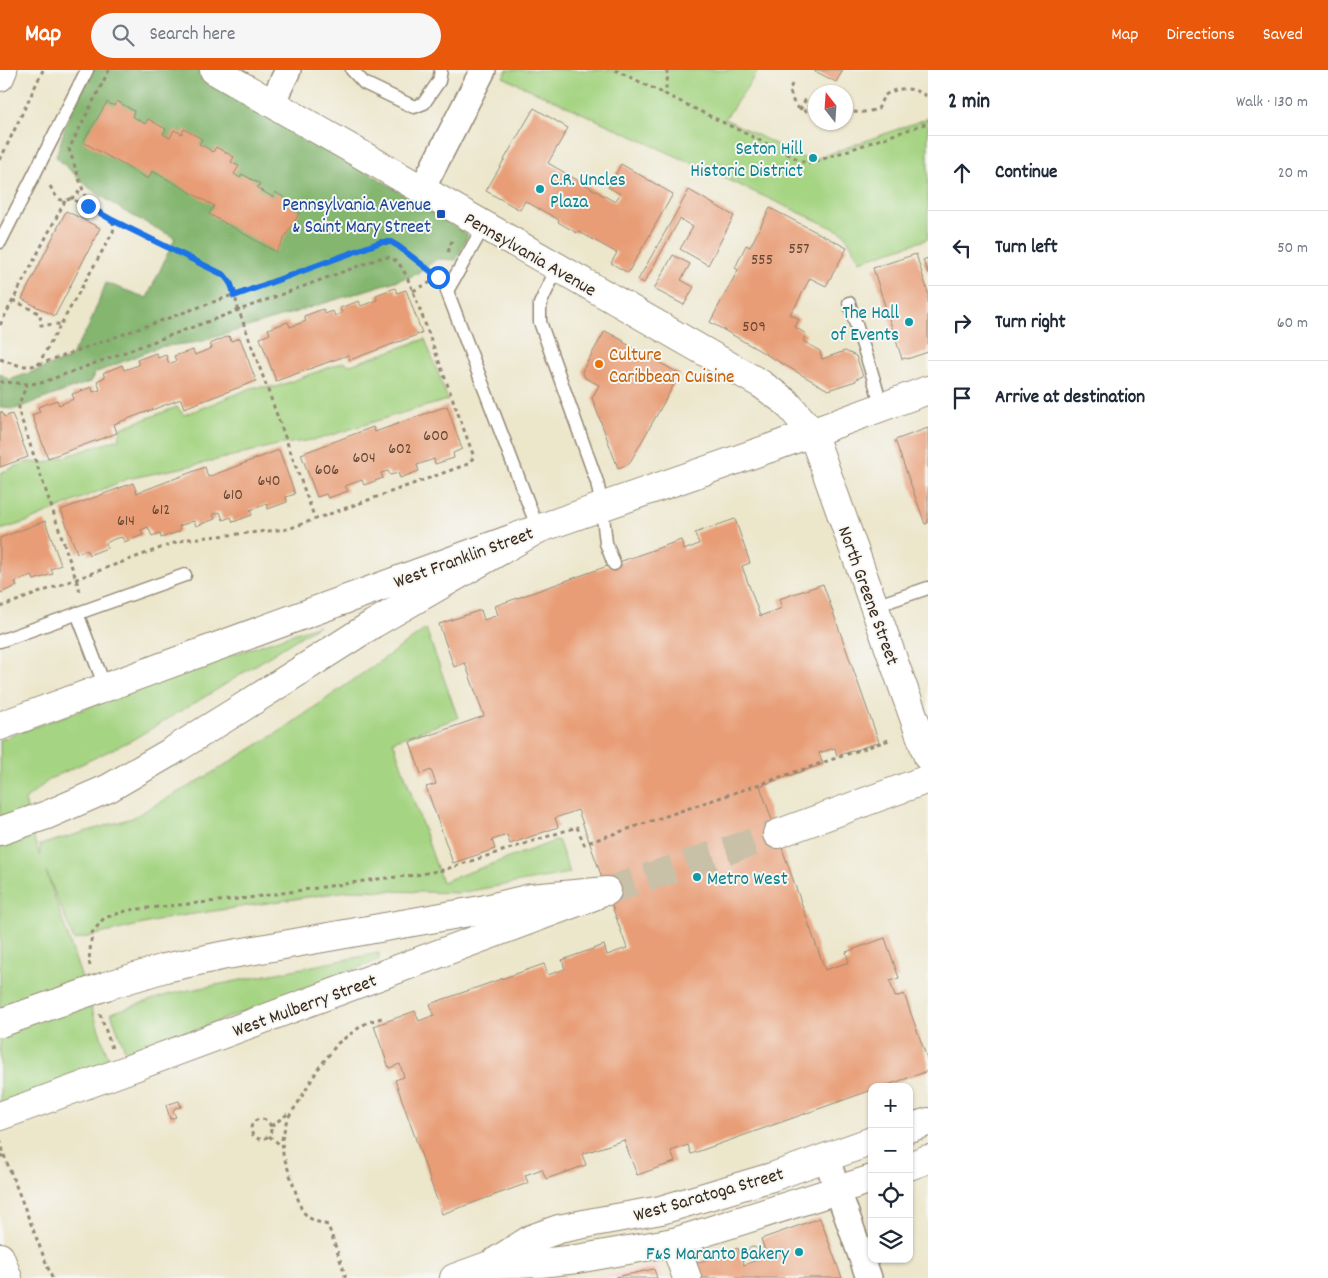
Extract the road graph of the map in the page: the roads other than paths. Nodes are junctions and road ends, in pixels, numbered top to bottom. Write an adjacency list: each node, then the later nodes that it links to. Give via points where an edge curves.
1 (3, 70): 8 (main road)
2 (86, 70): 12 (lane)
3 (214, 70): 9 (main road, Pennsylvania Avenue)
4 (288, 70): 9 (street)
5 (352, 70): 6 (lane, via 364,83 414,107 424,103 439,81)
6 (441, 70)
7 (483, 70): 10 (street)
8 (0, 77)
9 (272, 103): 10 (main road, Pennsylvania Avenue)
10 (422, 189): 11 (main road, Pennsylvania Avenue)
11 (484, 226): 13 (main road, Pennsylvania Avenue); 19 (lane, via 447,291)
12 (0, 242)
13 (557, 268): 17 (main road, Pennsylvania Avenue, via 761,384 786,402); 18 (lane, via 540,304 540,322 597,482)
14 (849, 303): 16 (lane)
15 (928, 390): 16 (main road, West Franklin Street)
16 (882, 407): 17 (main road, West Franklin Street)
17 (812, 432): 18 (main road, West Franklin Street); 23 (main road, North Greene Street)
18 (602, 507): 19 (main road, West Franklin Street); 20 (lane, via 606,543)
19 (538, 529): 26 (main road, West Franklin Street); 30 (main road, via 373,624 109,788)
20 (614, 564)
21 (185, 575): 24 (lane)
22 (928, 588): 23 (lane)
23 (875, 606): 28 (main road, North Greene Street)
24 (78, 614): 25 (lane); 26 (lane)
25 (0, 641)
26 (105, 687): 27 (main road, West Franklin Street)
27 (0, 726)
28 (928, 757)
29 (928, 779): 31 (main road)
30 (0, 831)
31 (777, 834)
32 (0, 1024): 33 (main road, West Mulberry Street, bridge, via 98,977 164,968 531,898 607,891)
33 (0, 1116)
34 (928, 1122): 35 (main road)
35 (913, 1127)
36 (868, 1142): 37 (main road, West Saratoga Street)
37 (826, 1157): 40 (main road, West Saratoga Street); 42 (street)
38 (928, 1159): 39 (main road)
39 (913, 1165)
40 (772, 1177): 43 (main road, West Saratoga Street, via 661,1210); 44 (main road, via 698,1213 688,1220)
41 (868, 1180): 42 (main road, West Saratoga Street)
42 (838, 1189): 44 (main road, West Saratoga Street); 50 (street)
43 (625, 1216): 44 (main road); 46 (main road, West Saratoga Street, via 532,1239)
44 (674, 1242): 46 (main road, West Saratoga Street, via 577,1259); 49 (main road)
45 (0, 1258): 47 (main road)
46 (490, 1265): 48 (main road, West Saratoga Street)
47 (8, 1278)
48 (454, 1278)
49 (687, 1278)
50 (869, 1278)

